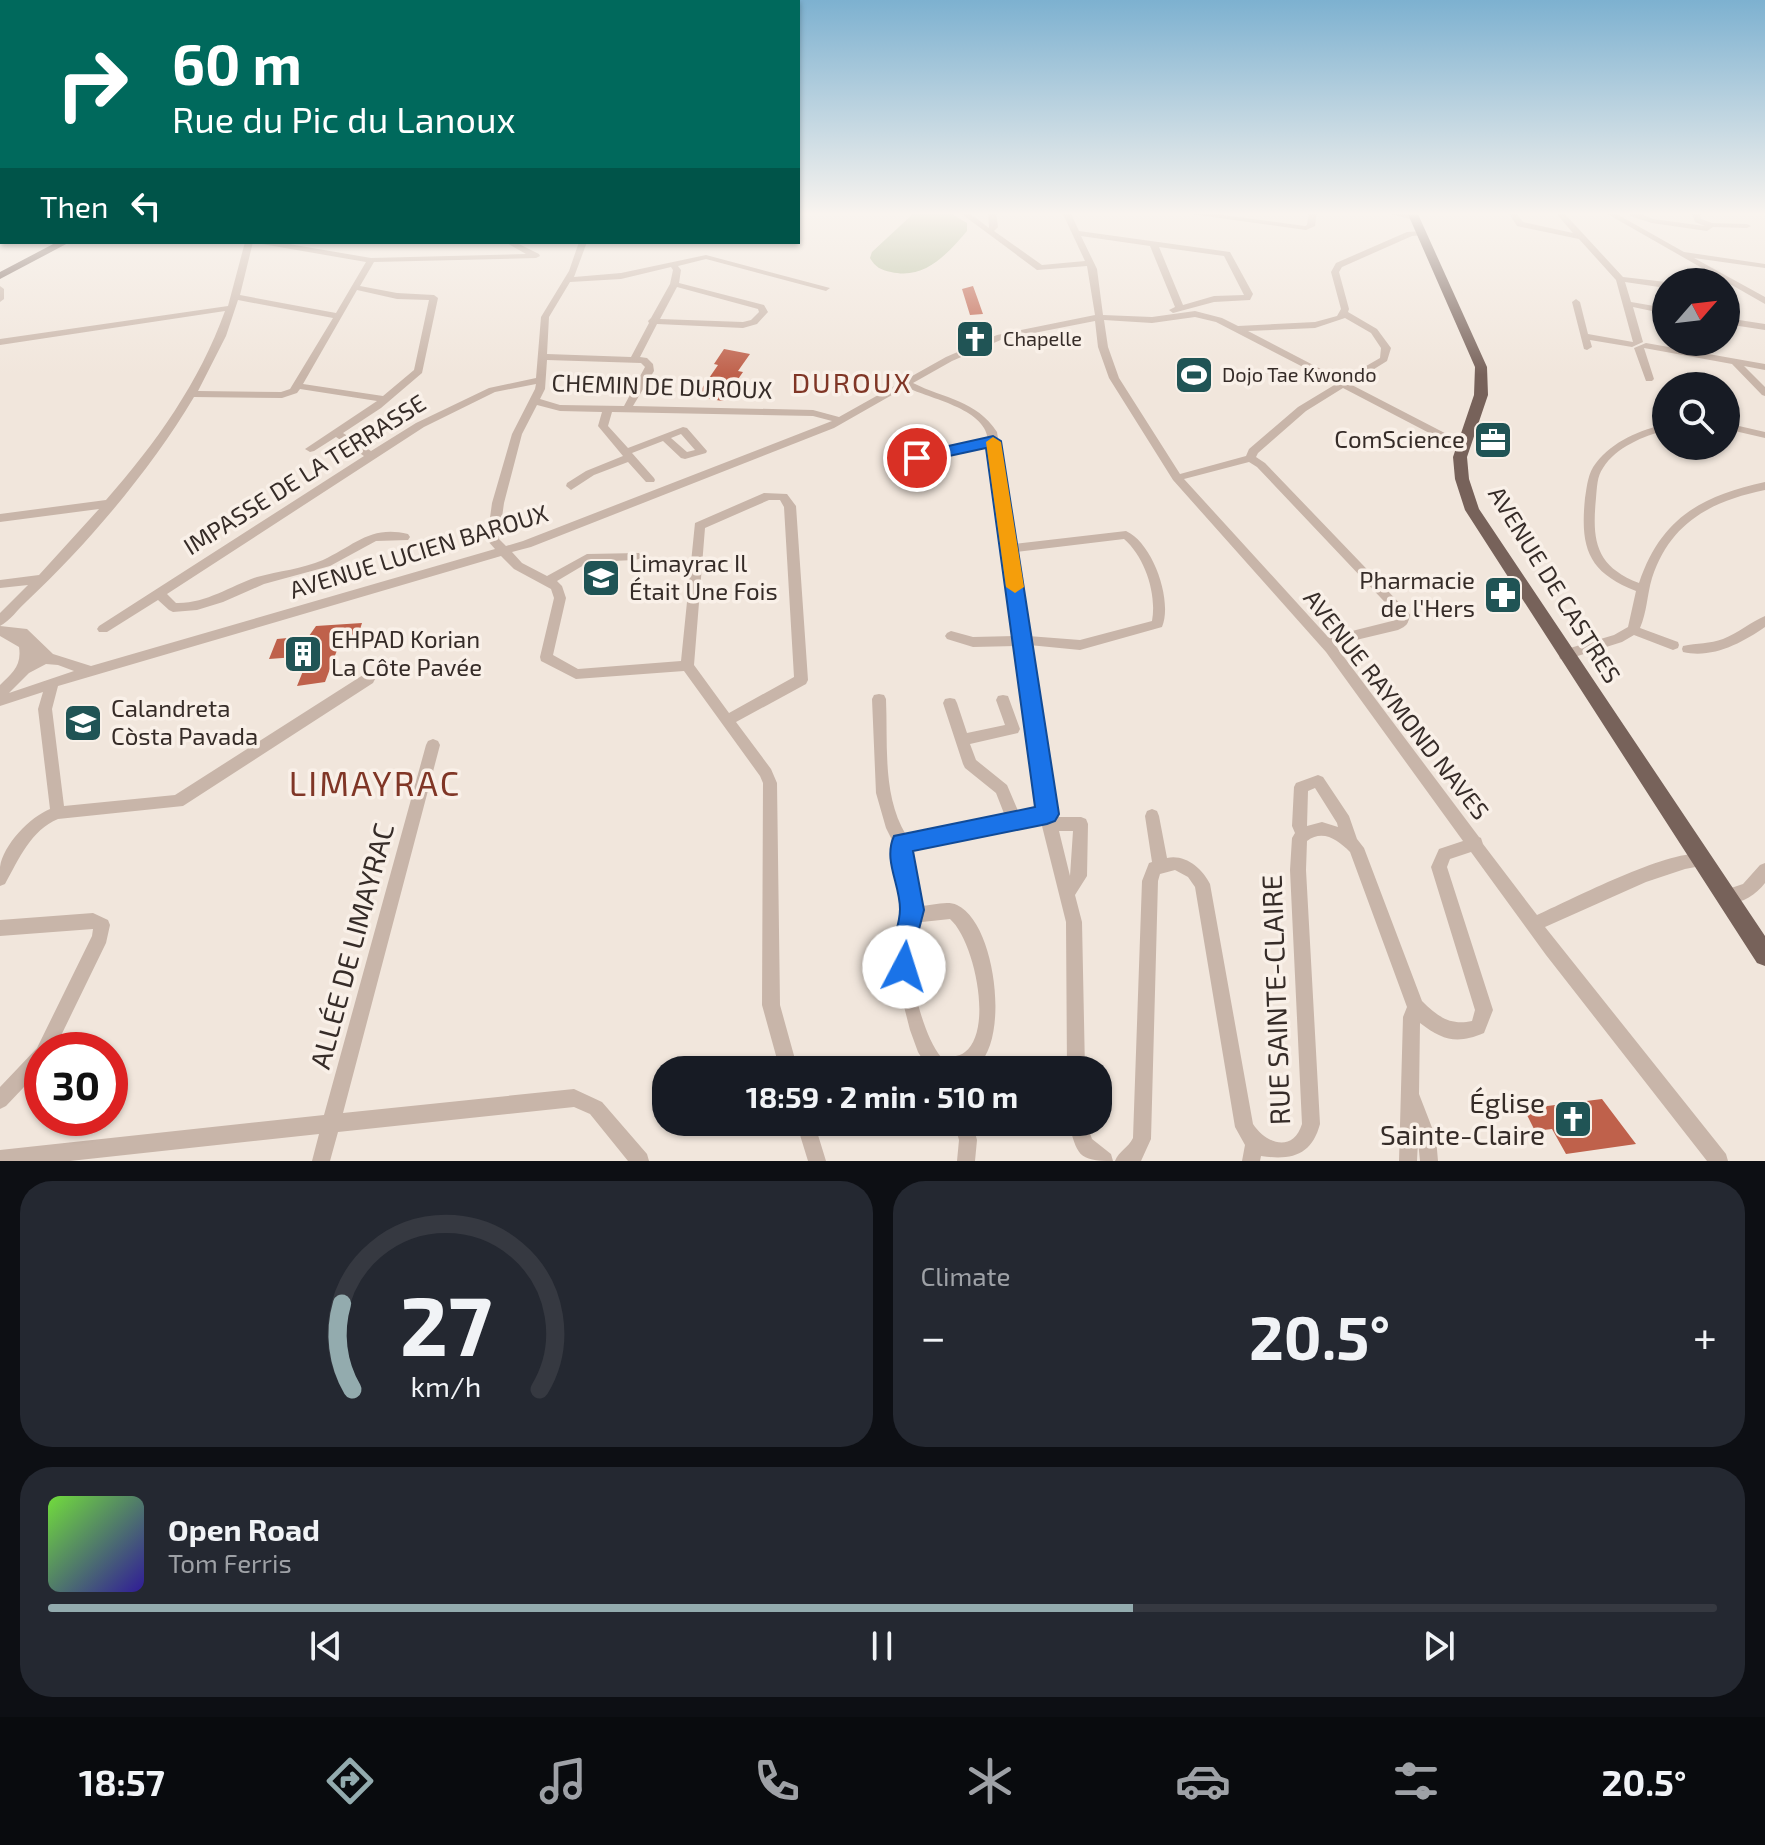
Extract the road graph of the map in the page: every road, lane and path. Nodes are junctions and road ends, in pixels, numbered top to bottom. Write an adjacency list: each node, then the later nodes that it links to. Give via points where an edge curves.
1 (18, 266): 17 (main road)
2 (243, 266): 25 (street)
3 (367, 266): 22 (street)
4 (573, 266): 19 (street)
5 (667, 266): 19 (street)
6 (674, 266): 21 (street)
7 (742, 266): 23 (street)
8 (1037, 266): 9 (street)
9 (1059, 266)
10 (1092, 266): 33 (street, AVENUE RAYMOND NAVES)
11 (1163, 266): 31 (street)
12 (1235, 266): 31 (street, via 1249,294 1244,298)
13 (1339, 266): 34 (street)
14 (1436, 266): 66 (main road, AVENUE DE CASTRES, via 1481,367 1481,395)
15 (1608, 266): 18 (street)
16 (1699, 266): 27 (street)
17 (0, 276)
18 (1620, 279): 20 (street); 29 (street)
19 (568, 280): 44 (street, via 545,317)
20 (1652, 283)
21 (674, 284): 36 (street); 36 (street, via 764,312 743,325)
22 (354, 287): 35 (street); 55 (street, via 436,301 419,371)
23 (826, 288)
24 (0, 289): 26 (street)
25 (236, 297): 30 (street); 35 (street)
26 (0, 299)
27 (1765, 301)
28 (1576, 302): 40 (street)
29 (1628, 304): 32 (street); 42 (street)
30 (231, 308): 41 (street); 54 (street)
31 (1180, 308): 33 (street)
32 (1652, 308)
33 (1099, 312): 39 (street, via 1152,320 1195,314); 50 (street, via 1000,337); 72 (street, AVENUE RAYMOND NAVES, via 1114,378)
34 (1346, 314): 39 (street, via 1322,324); 51 (street, via 1374,331 1387,352 1381,362)
35 (338, 316): 52 (street)
36 (652, 321): 45 (street)
37 (1740, 323): 38 (street)
38 (1765, 327)
39 (1238, 329): 51 (street)
40 (1585, 336): 42 (street); 43 (street)
41 (0, 342)
42 (1639, 345): 46 (street); 48 (street)
43 (1587, 347)
44 (543, 357): 45 (street); 49 (street)
45 (635, 358): 58 (street, via 650,366)
46 (1734, 361): 47 (street); 53 (street)
47 (1765, 367)
48 (1649, 379)
49 (541, 380): 56 (street); 69 (street, IMPASSE DE LA TERRASSE, via 481,395)
50 (906, 383): 59 (street); 65 (street, via 979,415)
51 (1343, 385): 66 (street); 71 (street, via 1302,409)
52 (298, 386): 54 (street, via 282,395); 55 (street)
53 (1765, 393)
54 (194, 394): 76 (street, via 154,454)
55 (385, 399): 62 (street)
56 (534, 401): 57 (street, CHEMIN DE DUROUX, via 553,407); 80 (street, via 517,434 493,524 493,540)
57 (608, 408): 58 (street, CHEMIN DE DUROUX); 68 (street, via 603,426)
58 (627, 409): 59 (street, CHEMIN DE DUROUX, via 813,413)
59 (840, 420): 80 (street, AVENUE LUCIEN BAROUX)
60 (1740, 429): 63 (street)
61 (1652, 431): 85 (street, via 1601,462 1593,480 1587,528 1594,558 1613,575)
62 (335, 432): 67 (street); 69 (street)
63 (1765, 435)
64 (664, 437): 68 (street)
65 (993, 441): 70 (street, via 917,458); 79 (street)
66 (1462, 446): 96 (main road, AVENUE DE CASTRES, via 1462,479 1472,510)
67 (310, 449)
68 (628, 454): 73 (street); 74 (street)
69 (371, 456): 86 (street, IMPASSE DE LA TERRASSE)
70 (894, 457)
71 (1250, 458): 72 (street); 93 (street, via 1404,615 1394,627)
72 (1177, 478): 93 (street, AVENUE RAYMOND NAVES)
73 (650, 480)
74 (571, 486)
75 (1765, 486): 85 (street, via 1715,499 1687,515 1656,551)
76 (106, 504): 77 (street); 82 (street)
77 (0, 518)
78 (404, 537): 86 (street, via 381,533 322,565 257,581 194,608 173,607)
79 (1009, 549): 92 (street); 92 (street, via 1126,535 1149,566 1161,613 1152,628 1093,644)
80 (502, 553): 83 (street, via 523,570); 100 (street, AVENUE LUCIEN BAROUX)
81 (635, 556): 83 (street, via 587,558)
82 (44, 579): 84 (street); 88 (street)
83 (549, 580): 99 (street, via 560,598 546,657 576,674)
84 (0, 584)
85 (1643, 589): 90 (street)
86 (158, 593): 89 (street, IMPASSE DE LA TERRASSE)
87 (1765, 621): 95 (street, via 1734,639)
88 (0, 628): 97 (street, via 23,632); 101 (street, via 25,645 27,658)
89 (103, 629)
90 (1633, 630): 94 (street); 96 (street)
91 (951, 636): 92 (street, via 973,642)
92 (1023, 641): 116 (street)
93 (1325, 643): 121 (street, AVENUE RAYMOND NAVES)
94 (1673, 645)
95 (1688, 649)
96 (1565, 655): 122 (main road, AVENUE DE CASTRES)
97 (50, 659): 98 (street, AVENUE LUCIEN BAROUX); 101 (street)
98 (64, 665): 100 (street, AVENUE LUCIEN BAROUX); 103 (street)
99 (687, 666): 111 (street); 111 (street, via 699,526 768,496 783,497 790,506 801,680)
100 (93, 670): 103 (street, AVENUE LUCIEN BAROUX)
101 (19, 675): 104 (street, via 16,689); 105 (street)
102 (368, 679): 114 (street, via 178,801)
103 (53, 683): 104 (street, AVENUE LUCIEN BAROUX); 110 (street)
104 (27, 692): 108 (street, AVENUE LUCIEN BAROUX); 110 (street)
105 (0, 693)
106 (879, 699): 120 (street, via 886,798 890,822)
107 (1003, 700): 112 (street, via 1013,729)
108 (0, 701)
109 (950, 703): 112 (street)
110 (45, 709): 114 (street)
111 (728, 720): 134 (street, via 770,783 771,1005)
112 (962, 740): 117 (street, via 970,764 1002,789)
113 (433, 745): 141 (street, ALLÉE DE LIMAYRAC)
114 (50, 816): 125 (street, via 24,836)
115 (1152, 816): 123 (street)
116 (1049, 819): 117 (street); 126 (street); 126 (street, via 1081,824 1079,876)
117 (1014, 820): 120 (street)
118 (1303, 834): 119 (street, via 1326,828); 119 (street, via 1299,794 1313,780 1324,788); 145 (street, RUE SAINTE-CLAIRE, via 1298,870 1310,1137 1302,1149 1286,1155)
119 (1350, 841): 132 (street)
120 (902, 843): 128 (street)
121 (1476, 843): 129 (street, AVENUE RAYMOND NAVES); 132 (street, via 1444,854 1439,867 1482,996 1482,1019 1469,1032 1449,1031)
122 (1701, 860): 127 (main road, AVENUE DE CASTRES); 129 (street)
123 (1160, 865): 145 (street, RUE SAINTE-CLAIRE, via 1185,867 1202,884 1241,1118); 153 (street, via 1150,881 1142,1139 1135,1154)
124 (1765, 870): 127 (street, via 1743,896)
125 (0, 879)
126 (1067, 893): 137 (street, via 1074,922)
127 (1725, 897): 131 (main road, AVENUE DE CASTRES)
128 (912, 910): 135 (street, via 904,937 904,967); 136 (street, via 953,911 969,927 987,982 985,1037)
129 (1536, 923): 156 (street, AVENUE RAYMOND NAVES)
130 (0, 928): 133 (street, via 93,921 102,925)
131 (1765, 955)
132 (1416, 1007): 139 (street)
133 (53, 1032)
134 (785, 1056)
135 (930, 1056)
136 (971, 1056)
137 (1076, 1056)
138 (24, 1074): 140 (street)
139 (1410, 1090): 154 (street); 155 (street, via 1427,1138)
140 (0, 1100)
141 (330, 1126): 146 (street); 148 (street, ALLÉE DE LIMAYRAC); 149 (street, via 574,1098 596,1108)
142 (809, 1136): 150 (street)
143 (967, 1136): 151 (street)
144 (1081, 1136): 152 (street, via 1084,1145)
145 (1253, 1152)
146 (108, 1155): 147 (street)
147 (0, 1159)
148 (321, 1161)
149 (640, 1161)
150 (817, 1161)
151 (966, 1161)
152 (1104, 1161)
153 (1124, 1161)
154 (1408, 1161)
155 (1429, 1161)
156 (1719, 1161)

